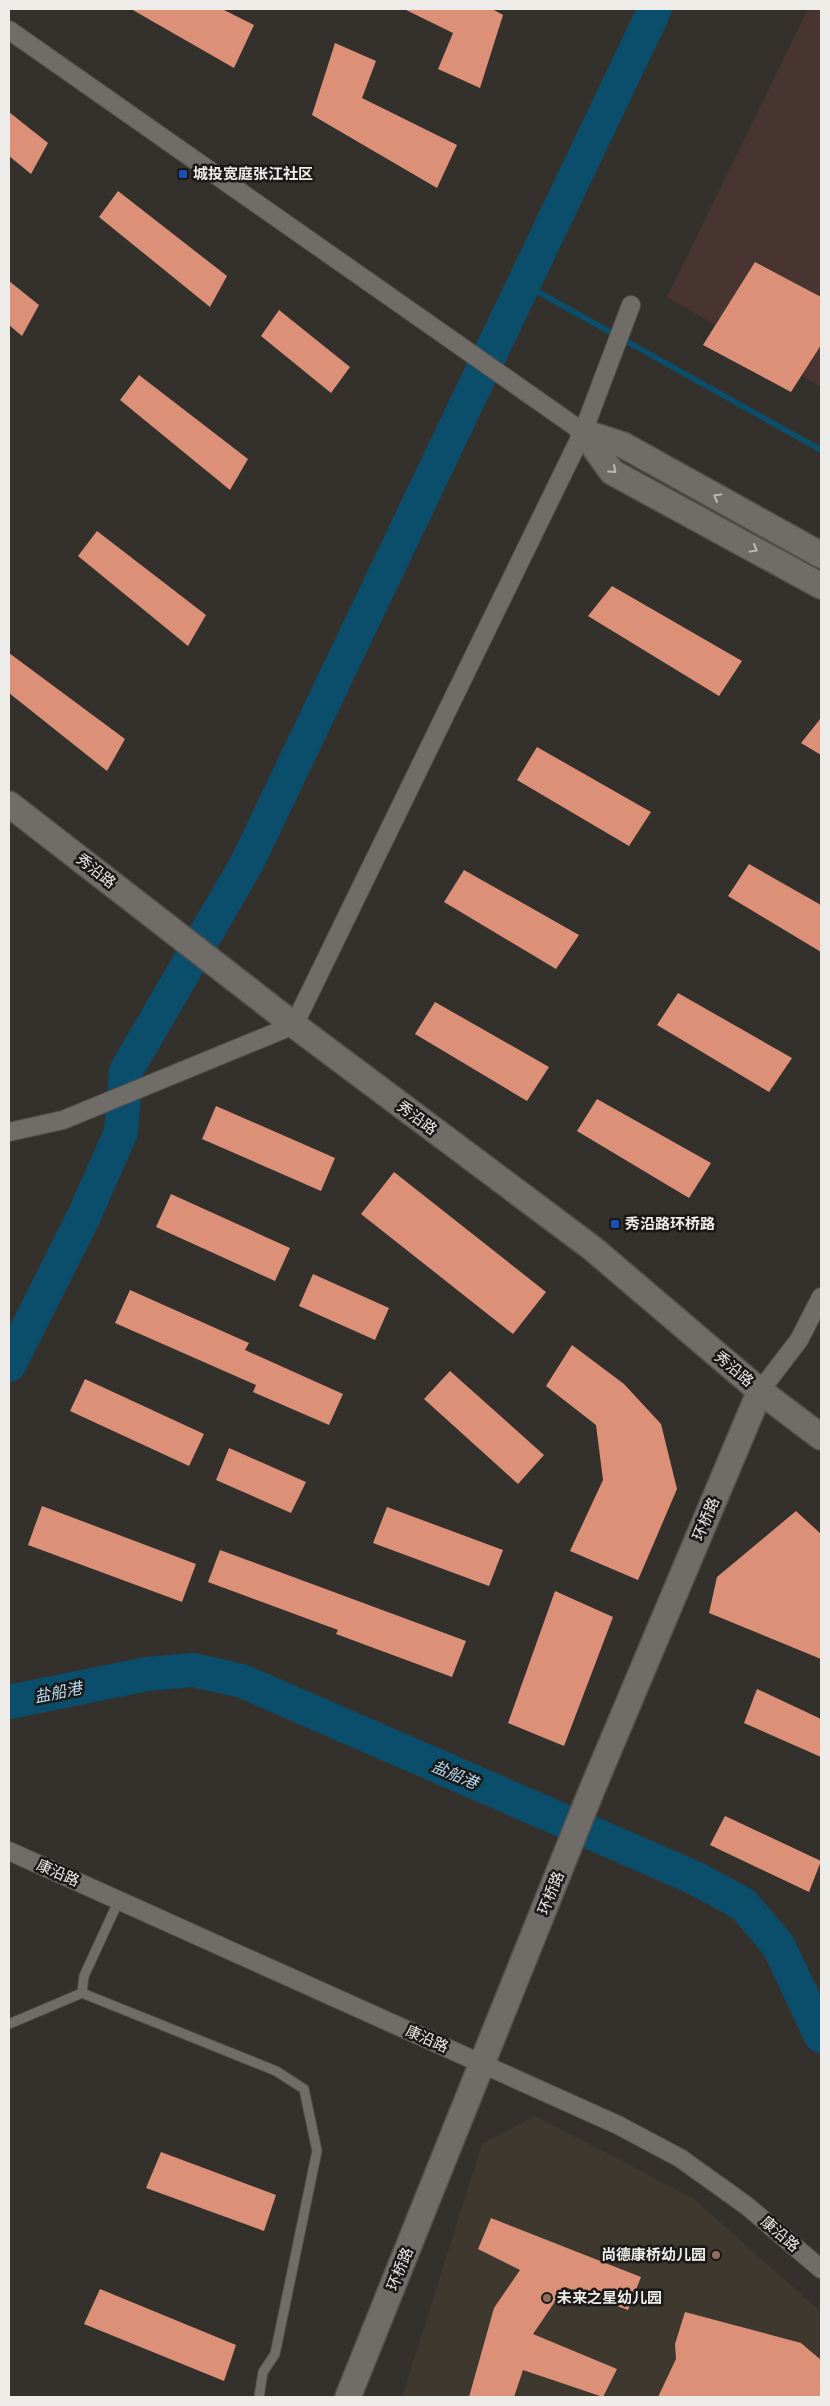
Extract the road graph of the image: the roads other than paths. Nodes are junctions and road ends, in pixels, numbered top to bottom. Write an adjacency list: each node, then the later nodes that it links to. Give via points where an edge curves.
1 (9, 30): 3 (street)
2 (631, 305): 3 (street)
3 (583, 432): 4 (street, one-way to 3, via 623,445); 5 (street, one-way to 5, via 612,472); 7 (street)
4 (821, 555)
5 (821, 586)
6 (9, 804): 7 (street, 秀沿路)
7 (294, 1025): 8 (street, via 63,1120); 10 (street, 秀沿路, via 592,1248)
8 (9, 1132)
9 (821, 1297): 10 (street, via 799,1340)
10 (760, 1391): 11 (street, 秀沿路); 16 (street, 环桥路, via 591,1792)
11 (821, 1437)
12 (9, 1851): 13 (street, 康沿路)
13 (119, 1900): 14 (lane, via 84,1976); 16 (street, 康沿路)
14 (82, 1992): 15 (lane); 18 (lane, via 276,2071 304,2089 317,2152 274,2354 263,2372)
15 (9, 2024)
16 (482, 2064): 17 (street, 康沿路, via 618,2125 680,2158 747,2206); 19 (street, 环桥路)
17 (821, 2269)
18 (259, 2397)
19 (348, 2397)

